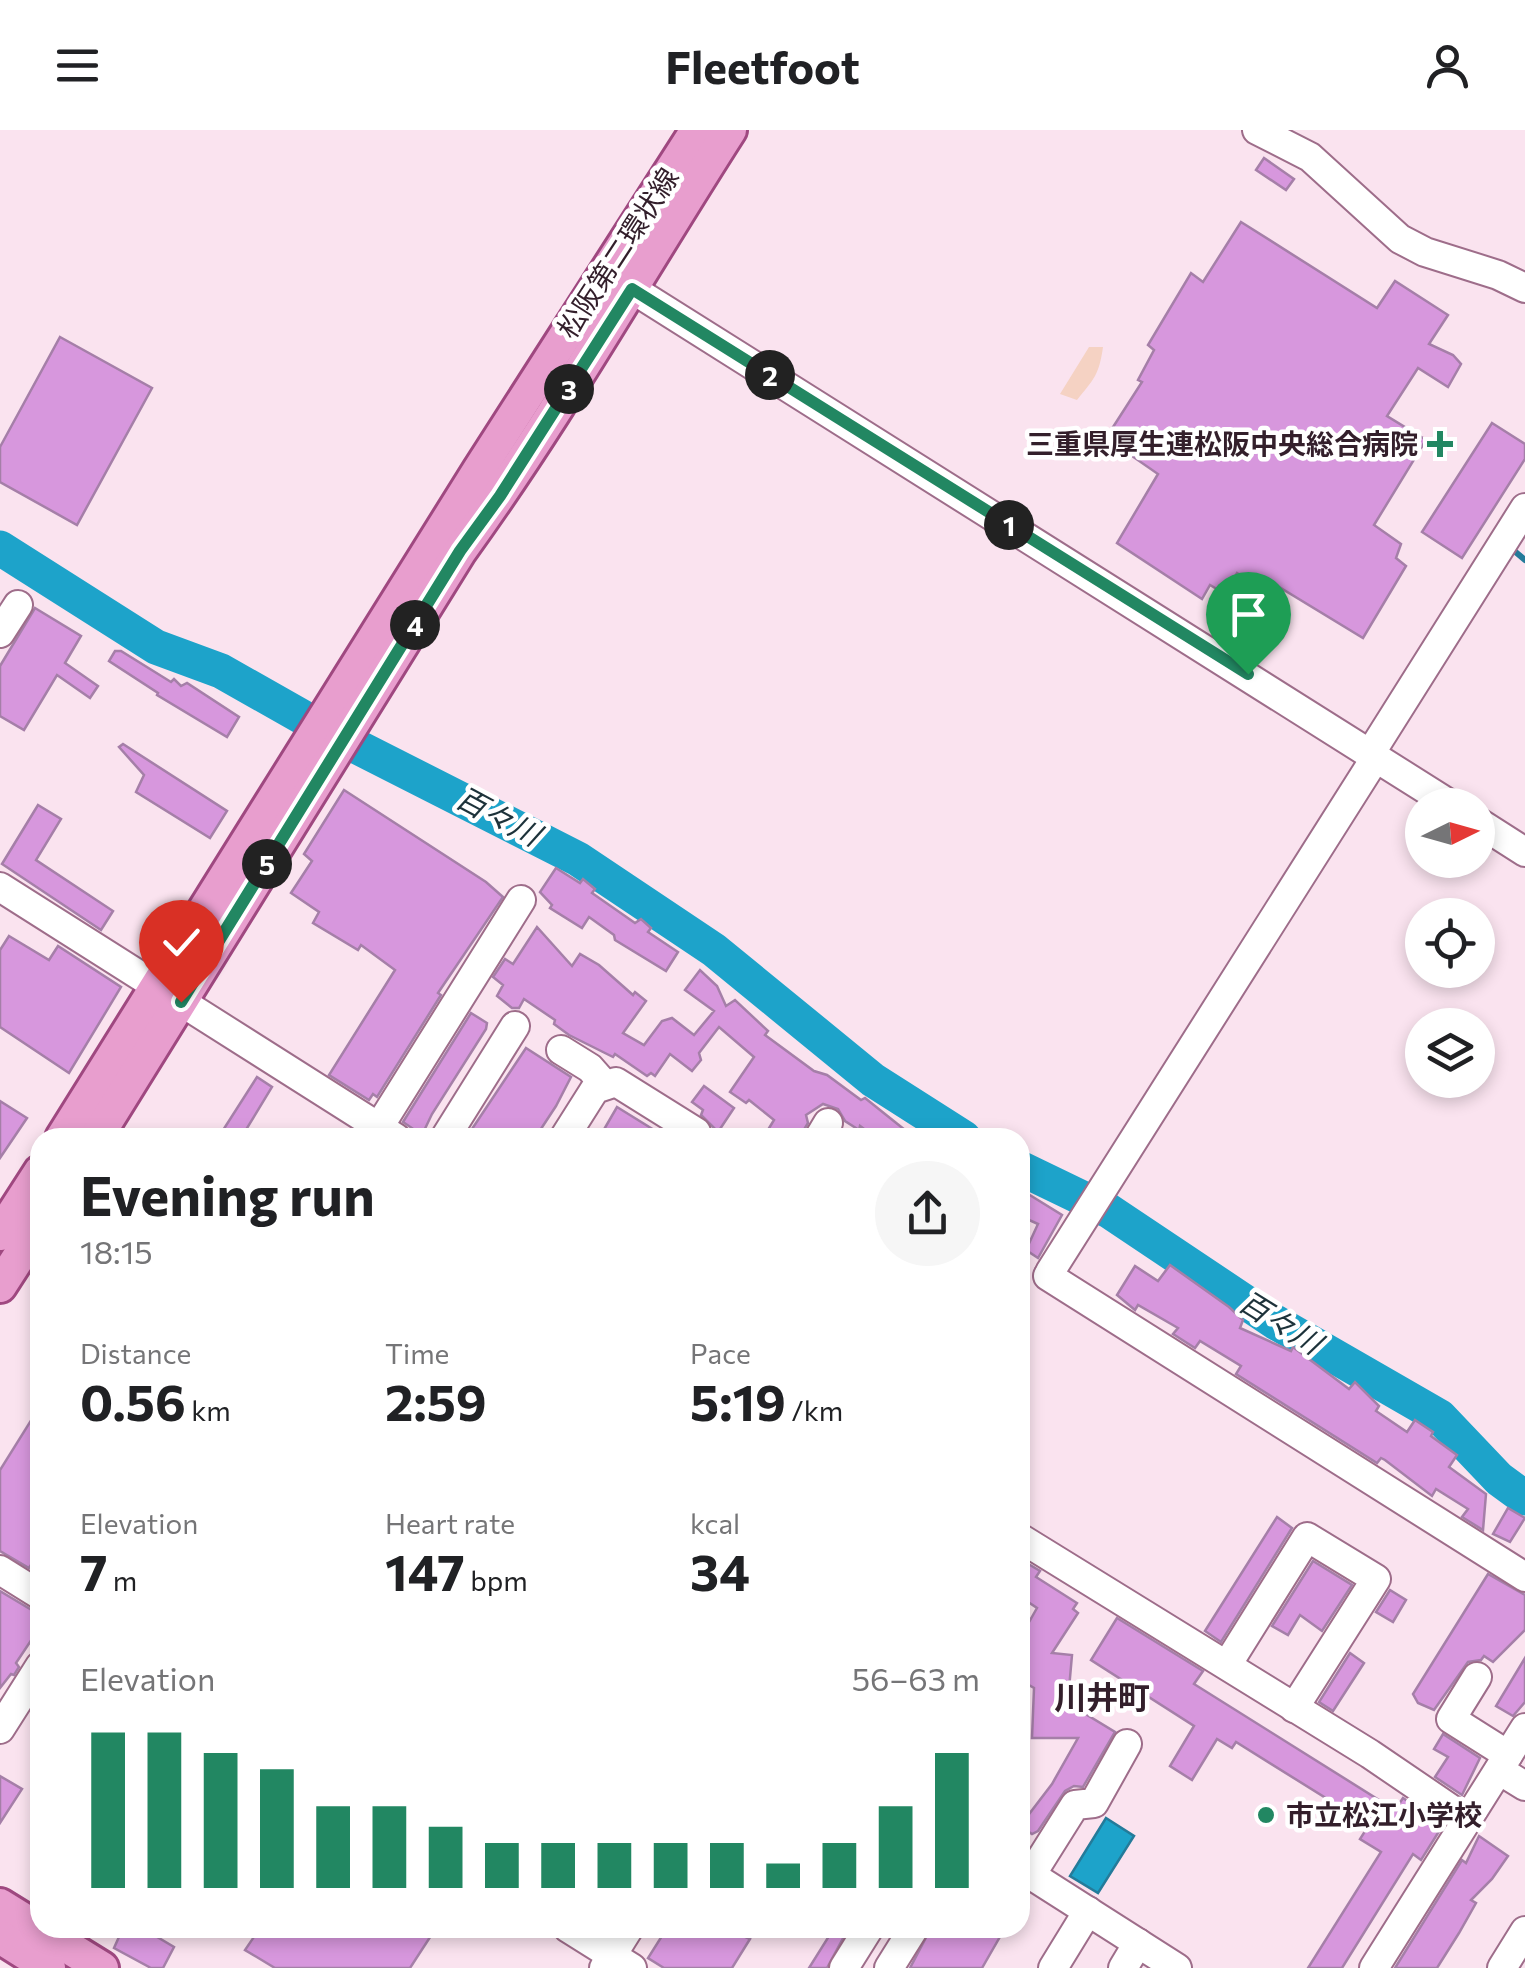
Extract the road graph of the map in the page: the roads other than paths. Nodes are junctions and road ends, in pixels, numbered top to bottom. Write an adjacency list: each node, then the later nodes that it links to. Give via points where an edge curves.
1 (696, 130): 9 (main road, 松阪第二環状線)
2 (730, 130): 5 (main road, 松阪第二環状線)
3 (1258, 130): 4 (street, via 1310,157 1400,239)
4 (1525, 288)
5 (632, 289): 9 (main road, 松阪第二環状線, via 500,496); 10 (street)
6 (1525, 508): 10 (street)
7 (18, 605): 8 (street)
8 (0, 633)
9 (348, 707): 16 (main road, 松阪第二環状線)
10 (1373, 755): 11 (street); 32 (street, via 1049,1274)
11 (1424, 788)
12 (1495, 833): 13 (street)
13 (1525, 852)
14 (0, 886): 16 (street)
15 (521, 900): 23 (street)
16 (170, 994): 20 (main road, 松阪第二環状線); 21 (main road, 松阪第二環状線); 22 (street)
17 (515, 1026): 24 (street)
18 (561, 1050): 19 (street)
19 (604, 1086): 25 (street, via 594,1089); 26 (street, via 616,1082)
20 (70, 1128)
21 (101, 1128)
22 (373, 1128)
23 (386, 1128)
24 (451, 1128)
25 (570, 1128)
26 (690, 1128)
27 (30, 1201): 28 (main road)
28 (18, 1235): 29 (main road)
29 (0, 1286)
30 (1030, 1544): 34 (street)
31 (0, 1570): 33 (street)
32 (1525, 1577)
33 (30, 1589)
34 (1227, 1665): 37 (street); 37 (street, via 1307,1537 1376,1580)
35 (1477, 1677): 41 (street, via 1451,1719)
36 (30, 1682): 39 (street)
37 (1294, 1708): 43 (street)
38 (1525, 1728): 41 (street)
39 (0, 1729)
40 (1127, 1744): 44 (street, via 1094,1802 1075,1805)
41 (1503, 1762): 42 (street); 43 (street)
42 (1525, 1786)
43 (1467, 1820): 65 (street)
44 (1030, 1867)
45 (1030, 1875): 47 (street)
46 (0, 1905): 48 (main road)
47 (1088, 1911): 56 (street); 62 (street)
48 (30, 1924)
49 (1525, 1931): 66 (street)
50 (0, 1937): 58 (main road)
51 (53, 1938): 59 (main road)
52 (581, 1938): 57 (street)
53 (625, 1938): 57 (street)
54 (863, 1938): 60 (street)
55 (908, 1938): 61 (street)
56 (1138, 1943): 63 (street); 64 (street)
57 (616, 1964)
58 (49, 1968)
59 (102, 1968)
60 (844, 1968)
61 (888, 1968)
62 (1052, 1968)
63 (1122, 1968)
64 (1177, 1968)
65 (1374, 1968)
66 (1502, 1968)

